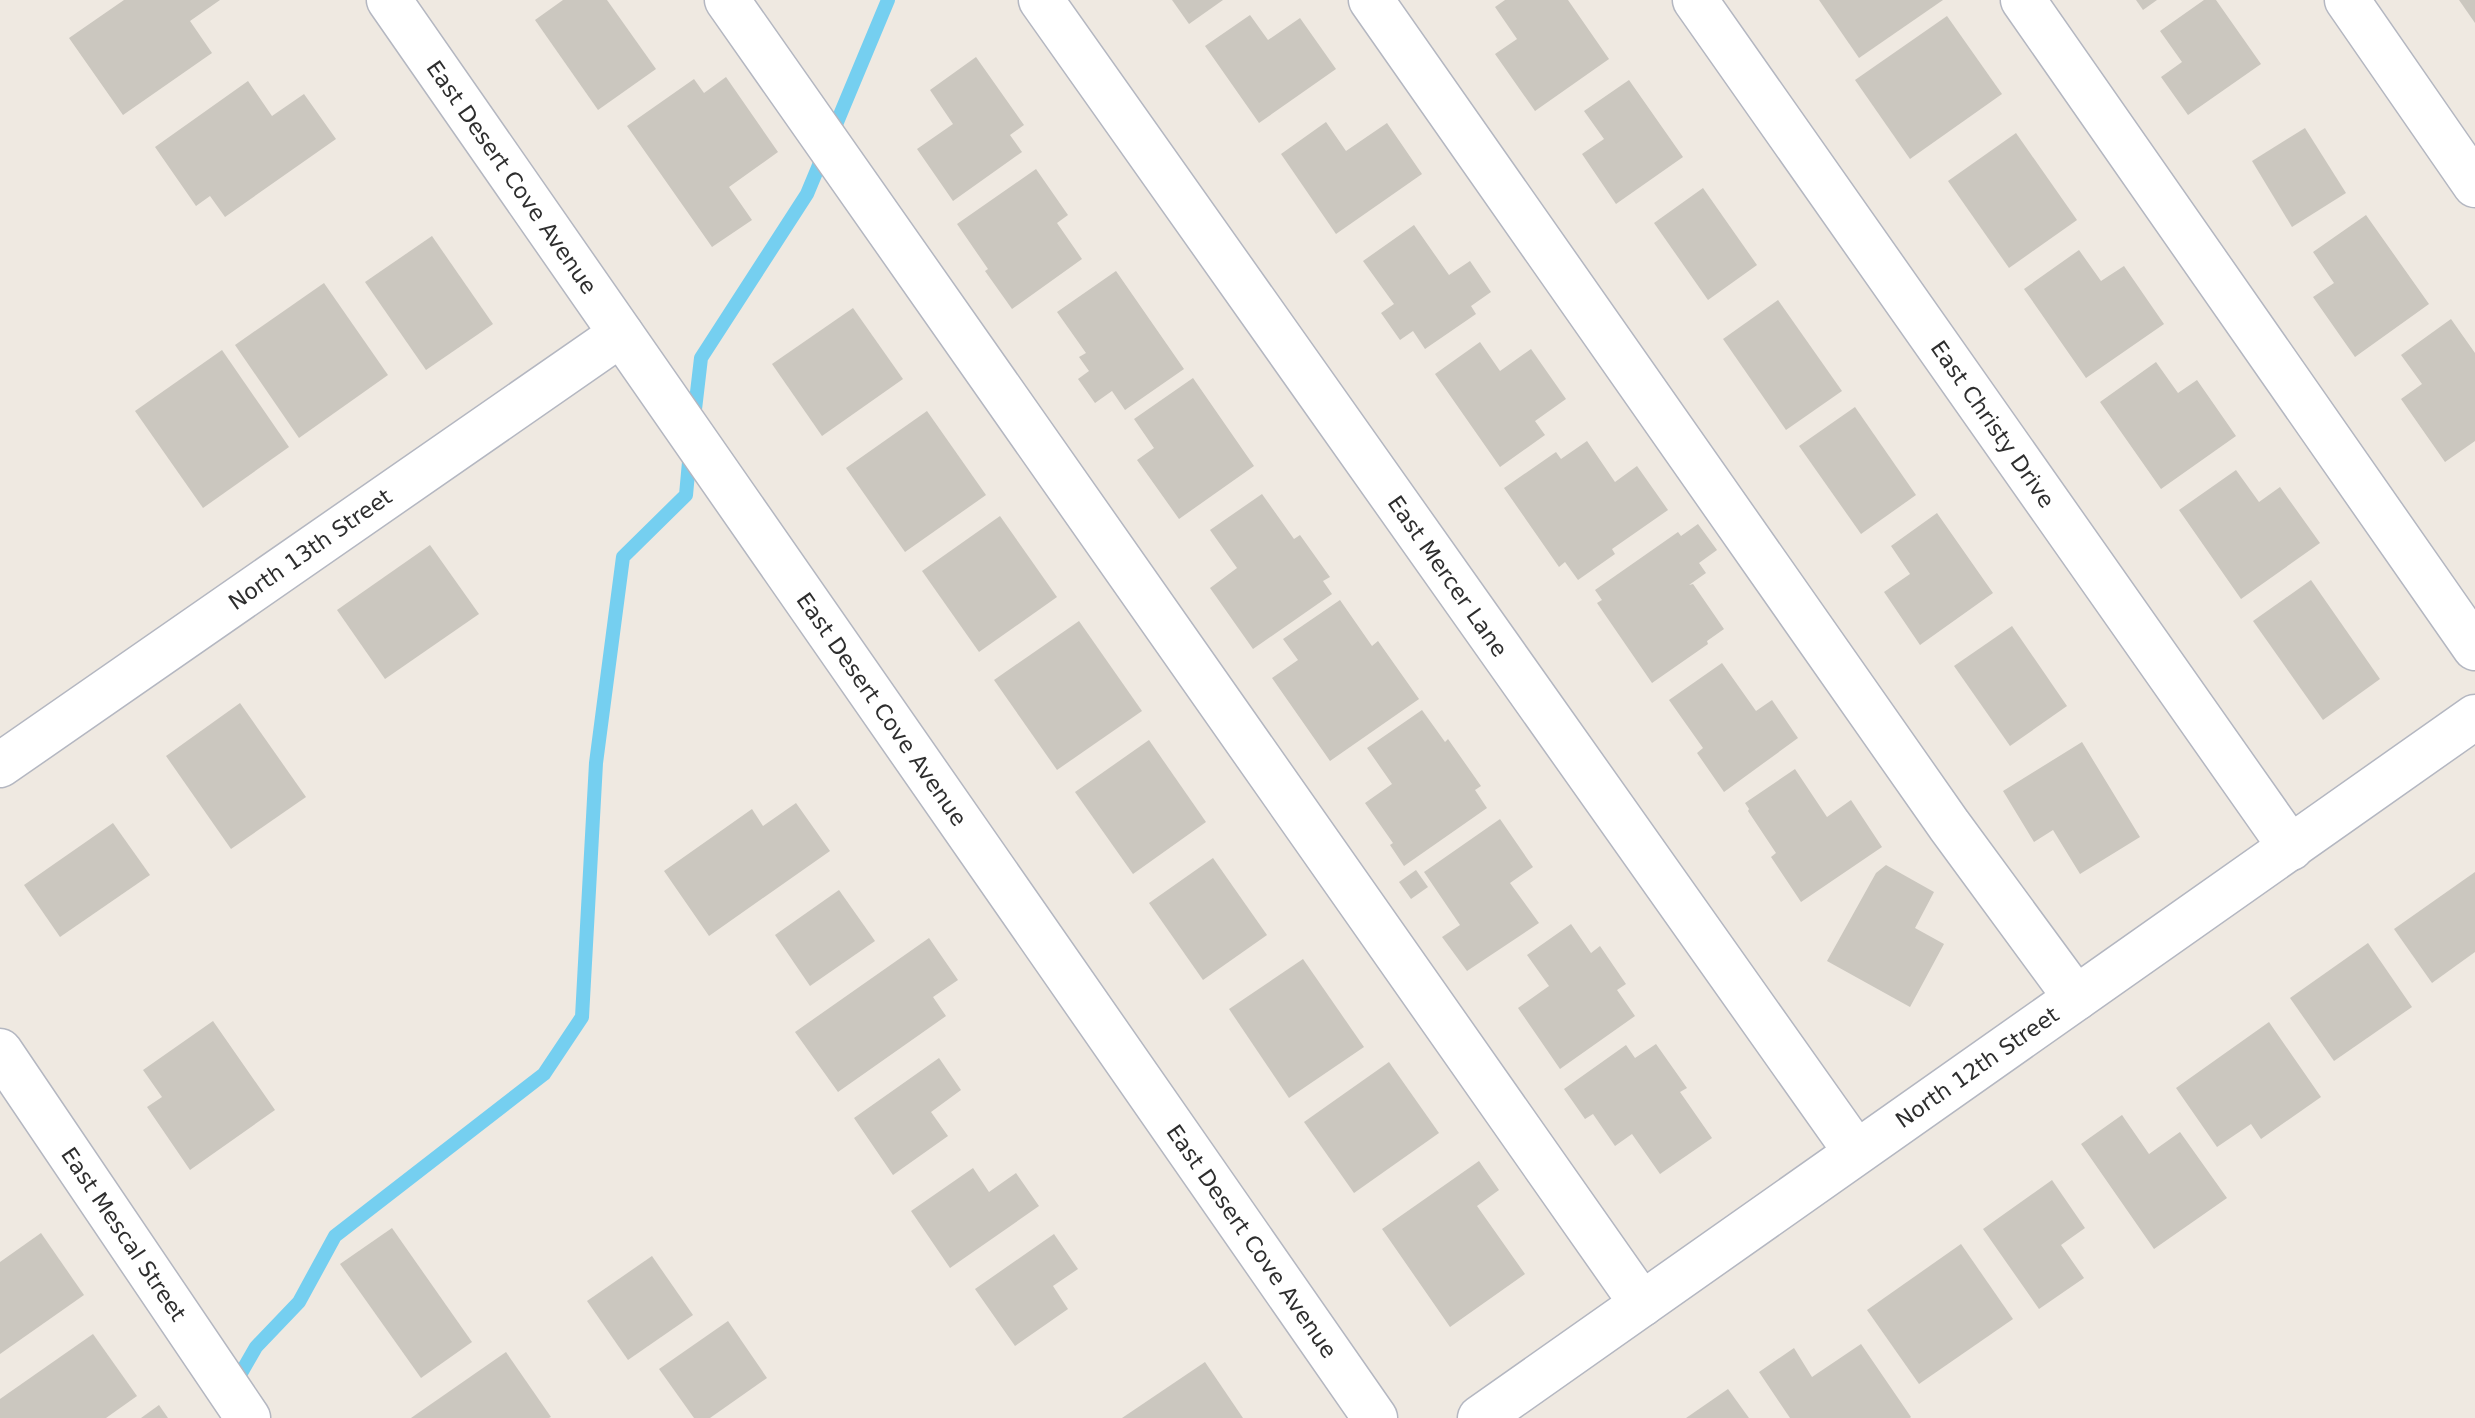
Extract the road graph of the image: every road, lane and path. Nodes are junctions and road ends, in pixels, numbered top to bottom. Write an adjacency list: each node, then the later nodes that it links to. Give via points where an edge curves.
1 (389, 0): 9 (street, East Desert Cove Avenue)
2 (727, 0): 17 (street)
3 (1041, 0): 16 (street, East Mercer Lane)
4 (1371, 0): 14 (street)
5 (1695, 0): 13 (street, East Christy Drive)
6 (2023, 0): 10 (street)
7 (2347, 0): 8 (street)
8 (2475, 185)
9 (621, 334): 12 (street, North 13th Street); 19 (street, East Desert Cove Avenue)
10 (2475, 648)
11 (2472, 724): 13 (street, North 12th Street)
12 (0, 765)
13 (2291, 848): 14 (street, North 12th Street)
14 (2076, 998): 16 (street, North 12th Street)
15 (0, 1051): 18 (street, East Mescal Street)
16 (1856, 1152): 17 (street, North 12th Street)
17 (1642, 1304): 20 (street, North 12th Street)
18 (248, 1418)
19 (1375, 1418)
20 (1480, 1418)

